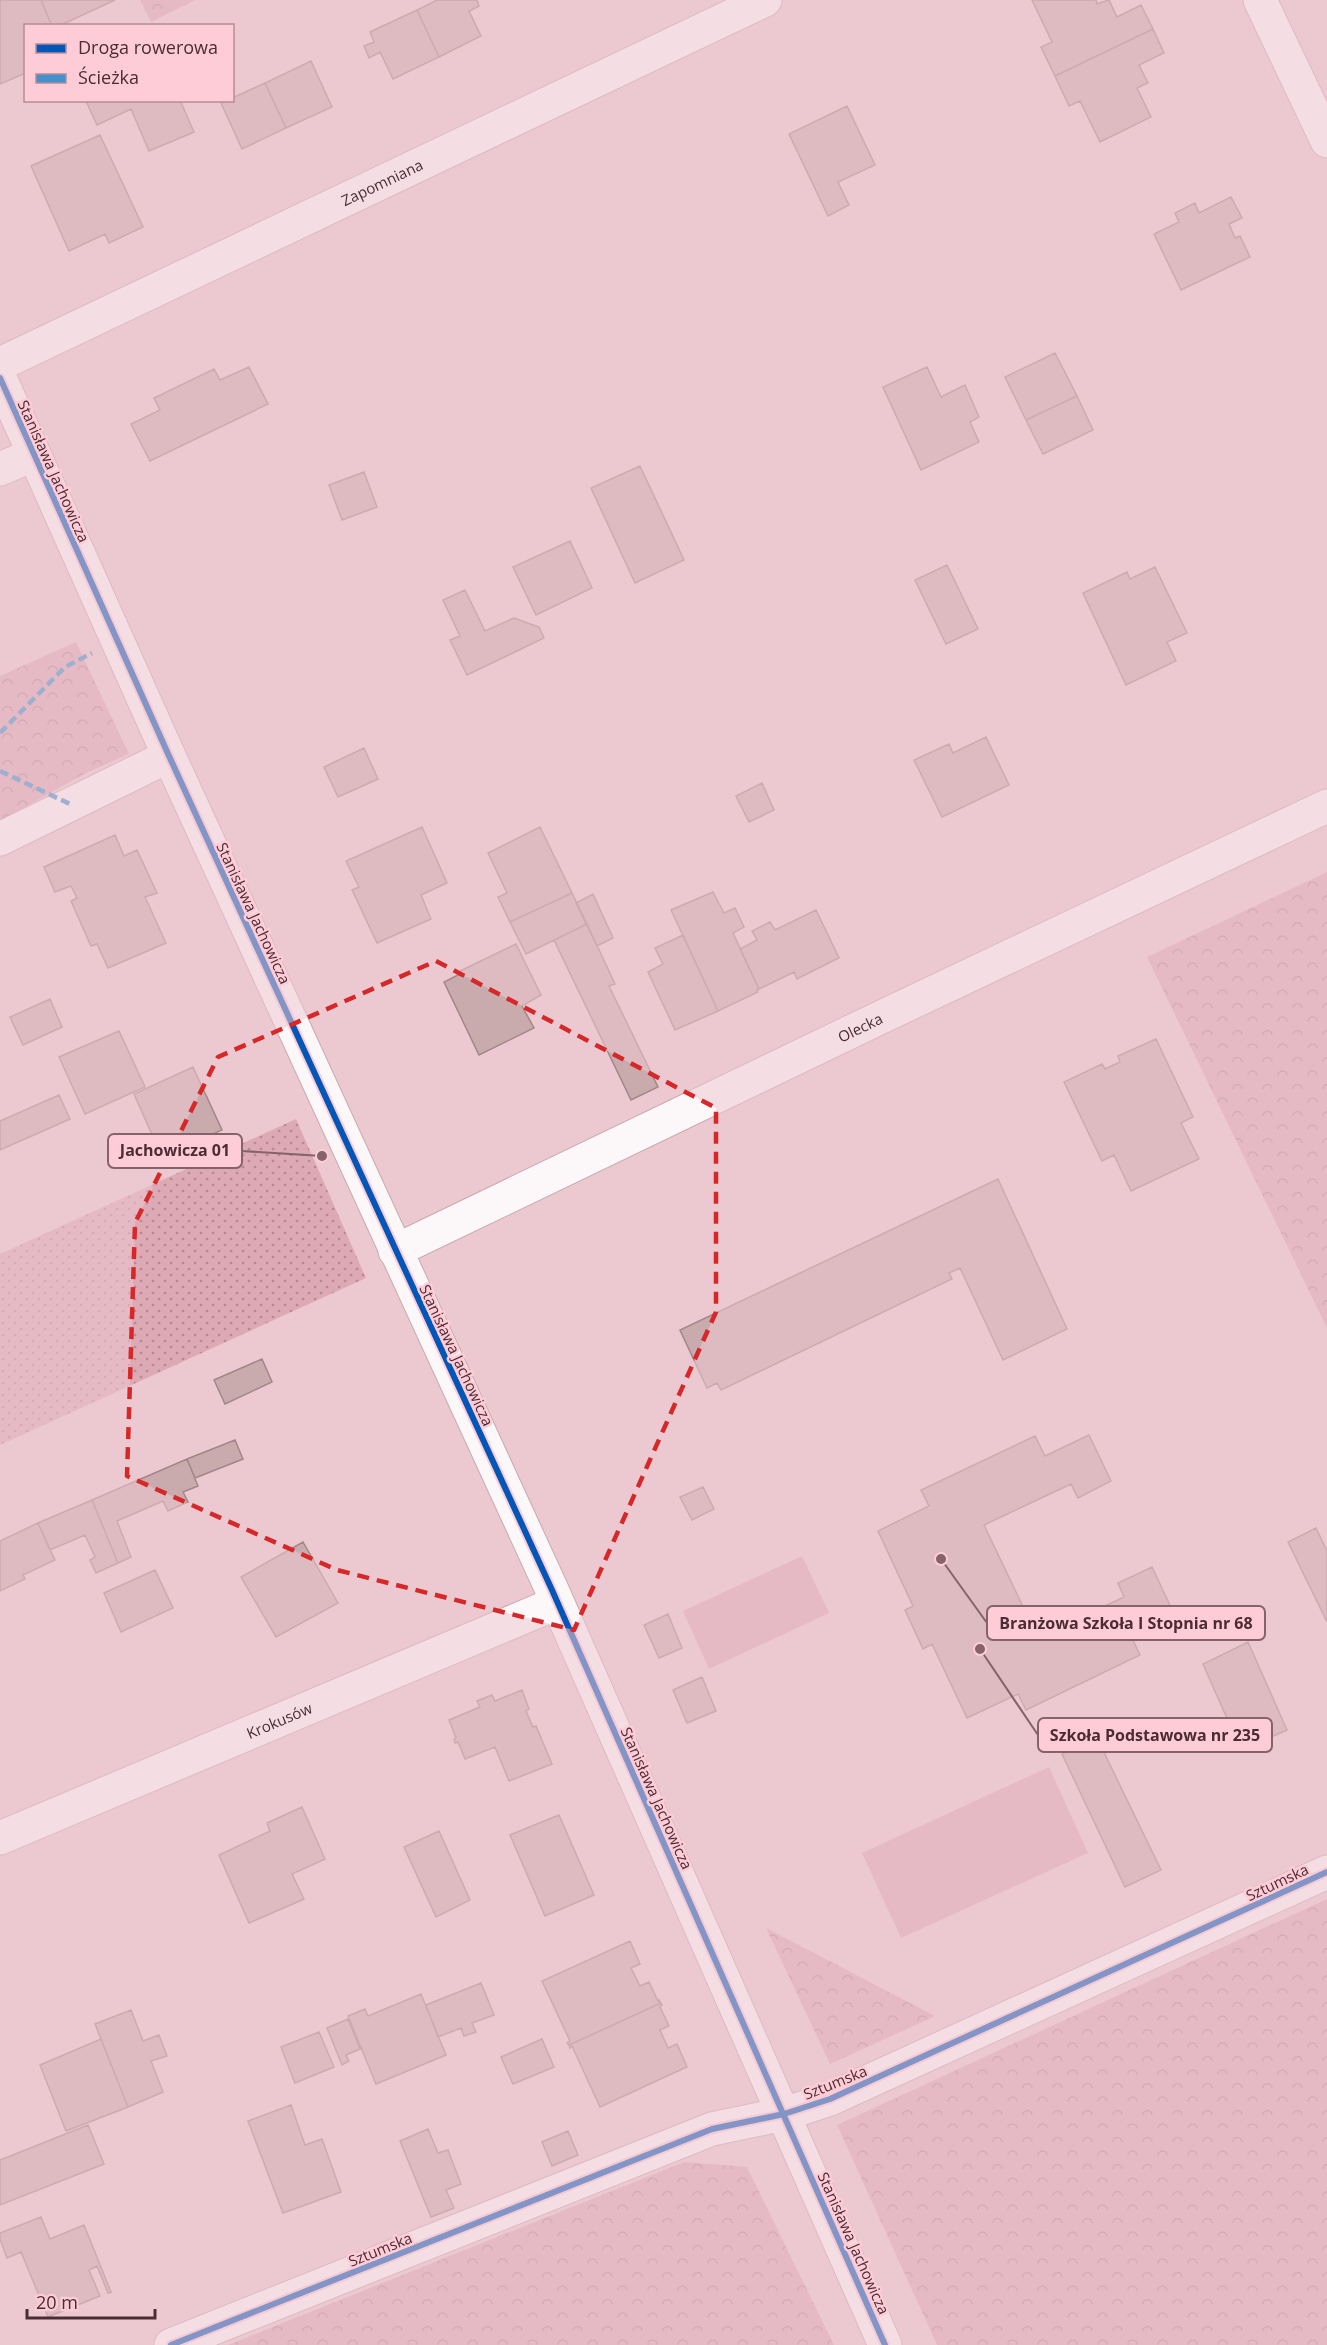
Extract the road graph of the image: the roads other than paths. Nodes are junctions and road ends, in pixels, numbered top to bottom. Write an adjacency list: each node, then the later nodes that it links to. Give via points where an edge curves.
1 (765, 0): 4 (street, Zapomniana)
2 (1260, 0): 3 (street)
3 (1327, 141)
4 (0, 364)
5 (0, 378): 6 (street, Stanisława Jachowicza)
6 (33, 455): 7 (street); 8 (street, Stanisława Jachowicza)
7 (0, 469)
8 (169, 756): 10 (street); 11 (street, Stanisława Jachowicza)
9 (1327, 806): 11 (street, Olecka)
10 (0, 839)
11 (395, 1251): 12 (street, Stanisława Jachowicza)
12 (558, 1603): 13 (street, Krokusów); 15 (street, Stanisława Jachowicza)
13 (0, 1838)
14 (1327, 1872): 15 (street, Sztumska, via 830,2099)
15 (784, 2114): 16 (street, Sztumska, via 712,2129); 17 (street, Stanisława Jachowicza)
16 (171, 2345)
17 (885, 2345)

